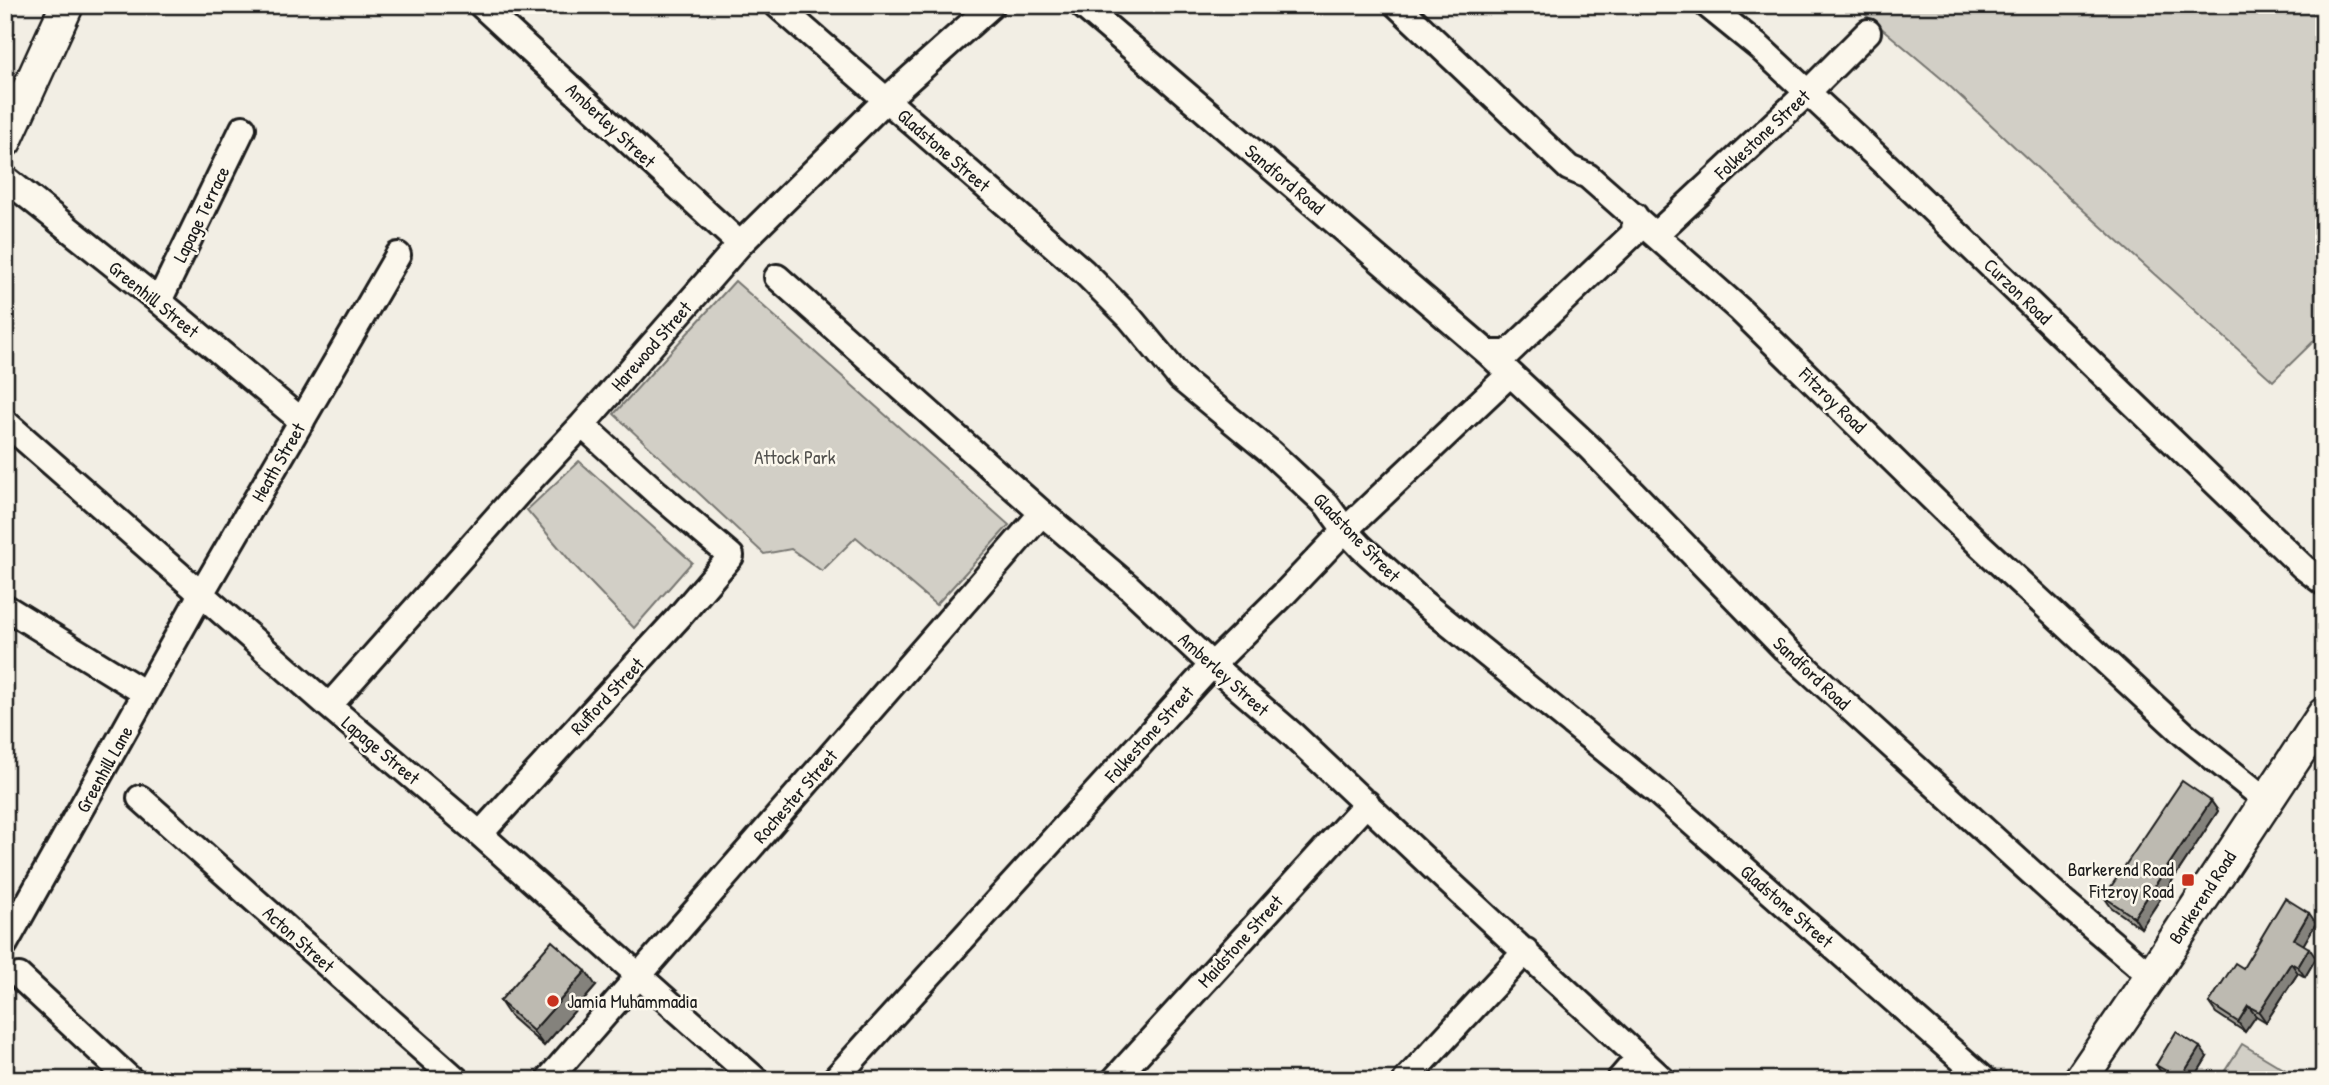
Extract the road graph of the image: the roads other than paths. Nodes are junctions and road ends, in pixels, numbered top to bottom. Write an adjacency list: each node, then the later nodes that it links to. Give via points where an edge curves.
1 (67, 5): 12 (main road)
2 (481, 5): 16 (street, Amberley Street)
3 (777, 5): 10 (street, Gladstone Street)
4 (992, 5): 10 (street, Harewood Street)
5 (1082, 5): 20 (street, Sandford Road)
6 (1397, 5): 14 (street, Fitzroy Road, via 1569,169 1588,176)
7 (1707, 5): 9 (street, Curzon Road)
8 (1868, 32): 9 (street, Folkestone Street)
9 (1808, 92): 15 (street, Folkestone Street); 26 (street, Curzon Road)
10 (886, 100): 16 (street, Harewood Street); 25 (street, Gladstone Street, via 1083,271 1180,378 1327,505)
11 (243, 128): 19 (street, Lapage Terrace)
12 (5, 141)
13 (5, 178): 19 (street, Greenhill Street)
14 (1635, 216): 15 (street, Fitzroy Road); 20 (street, Folkestone Street, via 1633,233)
15 (1655, 235): 34 (street, Fitzroy Road, via 1739,309 1981,546 2185,735)
16 (740, 244): 23 (street, Harewood Street)
17 (398, 256): 21 (street, Heath Street)
18 (777, 277): 24 (street, Amberley Street)
19 (159, 302): 21 (street, Greenhill Street)
20 (1502, 360): 25 (street, Folkestone Street); 41 (street, Sandford Road, via 1785,649)
21 (302, 421): 27 (street, Heath Street)
22 (5, 422): 27 (street, Lapage Street)
23 (582, 425): 31 (street, Harewood Street); 36 (street, Rufford Street, via 731,556)
24 (1042, 513): 29 (street, Amberley Street); 40 (street, Rochester Street)
25 (1353, 539): 29 (street, Folkestone Street, via 1283,595); 52 (street, Gladstone Street, via 1422,602 1656,790)
26 (2324, 583)
27 (201, 594): 30 (street, Greenhill Lane); 31 (street, Lapage Street)
28 (5, 607): 30 (street)
29 (1212, 665): 35 (street, Amberley Street); 47 (street, Folkestone Street)
30 (145, 693): 37 (street, Greenhill Lane)
31 (329, 706): 36 (street, Lapage Street)
32 (2324, 714): 34 (main road, Barkerend Road)
33 (141, 798): 44 (street, Acton Street)
34 (2266, 800): 41 (main road, Barkerend Road)
35 (1367, 803): 38 (street, Amberley Street); 48 (street, Maidstone Street)
36 (480, 834): 40 (street, Lapage Street)
37 (5, 944)
38 (1526, 951): 42 (street, Amberley Street); 49 (street)
39 (19, 976): 43 (street)
40 (638, 976): 45 (street, Rochester Street); 46 (street, Lapage Street)
41 (2151, 976): 53 (main road, Barkerend Road)
42 (1639, 1057): 50 (street); 51 (street, Amberley Street)
43 (131, 1080)
44 (457, 1080)
45 (548, 1080)
46 (755, 1080)
47 (834, 1080)
48 (1114, 1080)
49 (1406, 1080)
50 (1619, 1080)
51 (1663, 1080)
52 (1985, 1080)
53 (2080, 1080)

